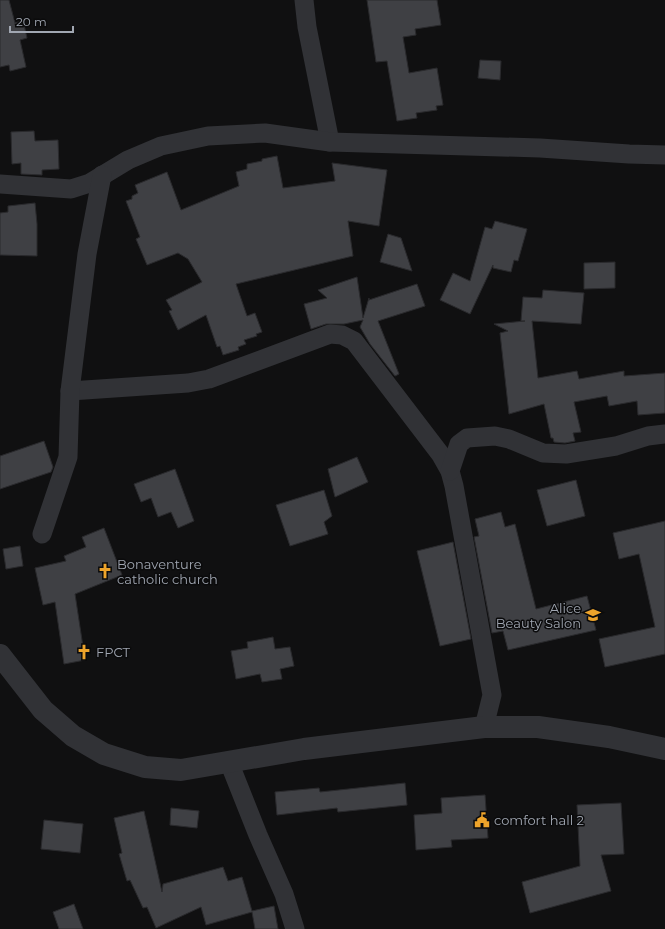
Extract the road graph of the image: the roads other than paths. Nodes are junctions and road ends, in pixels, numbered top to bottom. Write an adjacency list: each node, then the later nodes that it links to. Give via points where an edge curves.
1 (304, 0): 2 (street)
2 (330, 142): 3 (street); 4 (street, via 265,133 208,136 161,146)
3 (665, 155)
4 (102, 175): 5 (street, via 90,183 71,189); 6 (street, via 87,254)
5 (0, 184)
6 (70, 391): 8 (street, via 188,383 209,379 330,334 342,335 354,341 441,455); 9 (street, via 68,457)
7 (665, 434): 8 (street, via 648,436 616,446 566,454 543,453 495,436 468,438 459,444)
8 (450, 471): 11 (street, via 492,695)
9 (42, 534)
10 (0, 655): 13 (street, via 43,710 73,736 104,754 145,767 181,770)
11 (484, 727): 12 (street, via 538,728 609,737); 13 (street, via 304,749)
12 (665, 749)
13 (229, 762): 14 (street, via 284,894)
14 (295, 929)

